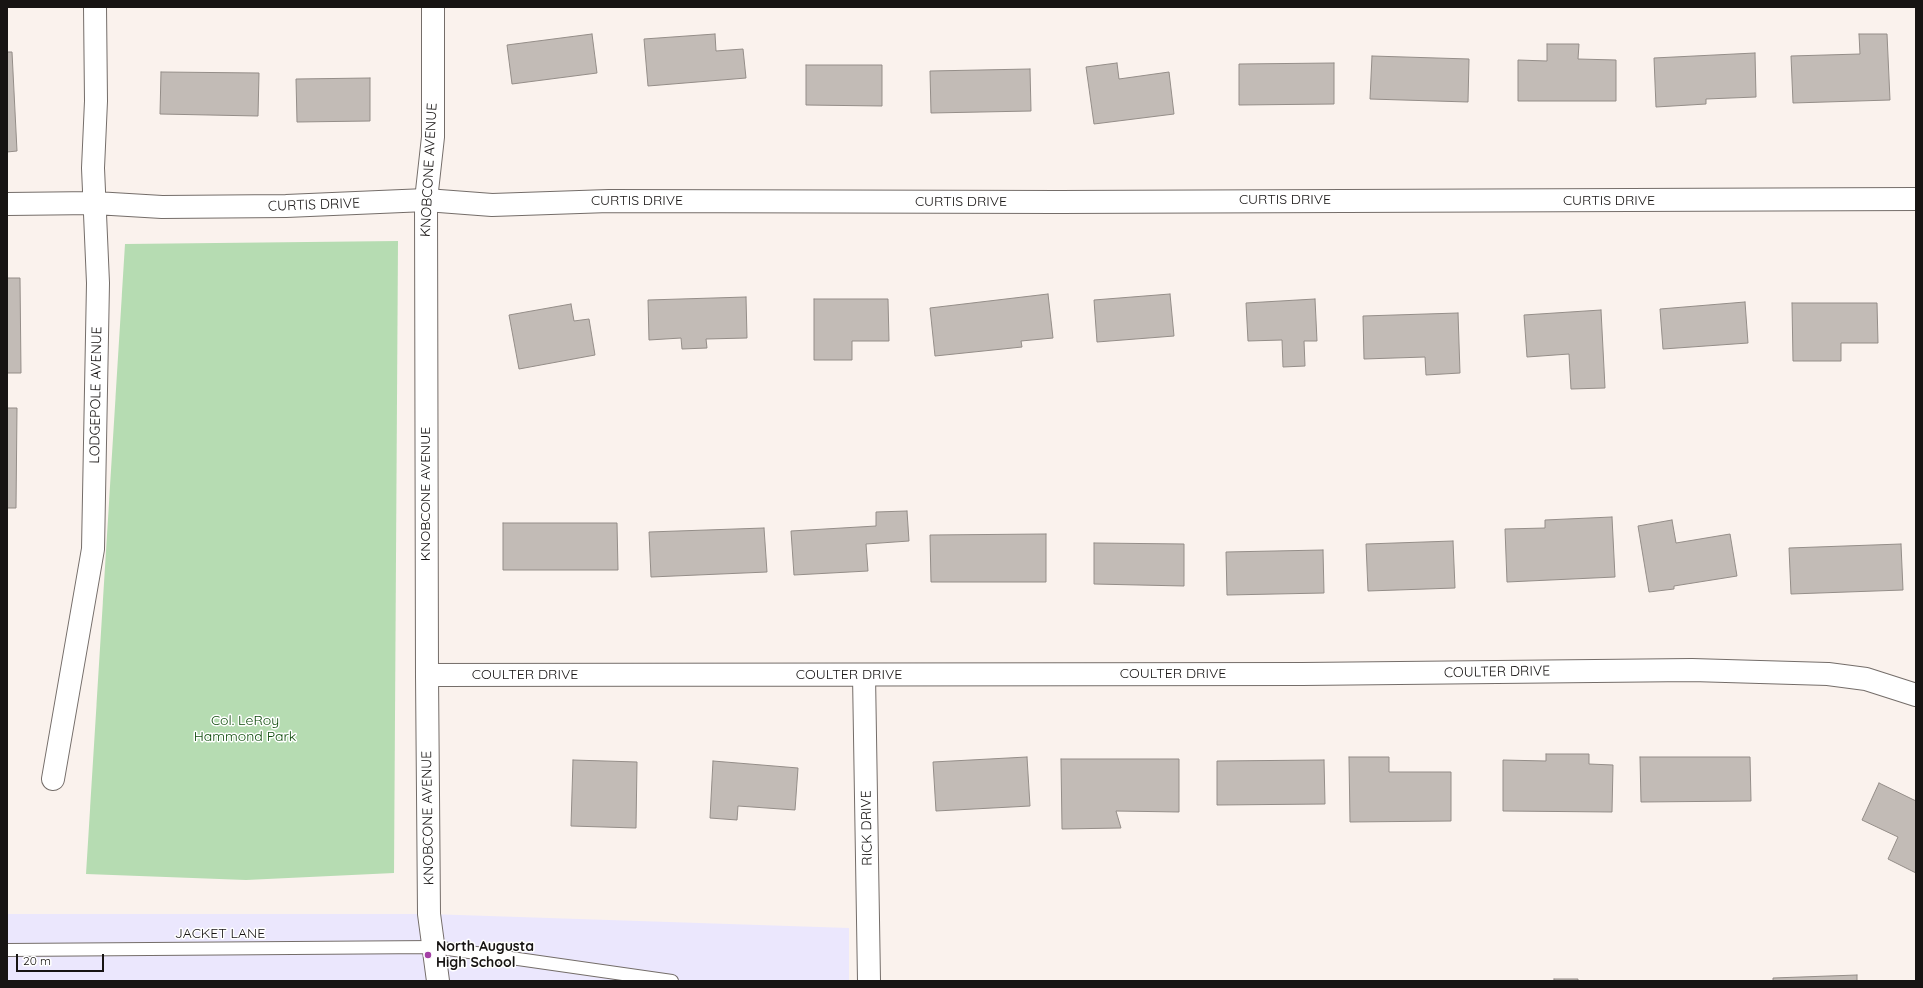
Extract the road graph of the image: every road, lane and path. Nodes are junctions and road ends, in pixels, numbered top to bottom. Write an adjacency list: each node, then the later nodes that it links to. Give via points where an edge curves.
1 (95, 7): 5 (street, LODGEPOLE AVENUE)
2 (433, 7): 4 (street, KNOBCONE AVENUE, via 433,137)
3 (1916, 199): 4 (street, CURTIS DRIVE, via 1059,202 609,200 492,205)
4 (426, 200): 5 (street, CURTIS DRIVE, via 278,206 162,207); 7 (street, KNOBCONE AVENUE)
5 (95, 203): 6 (street, CURTIS DRIVE); 10 (street, LODGEPOLE AVENUE, via 98,283 92,549)
6 (7, 204)
7 (427, 675): 8 (street, COULTER DRIVE); 11 (street, KNOBCONE AVENUE, via 429,914)
8 (864, 675): 9 (street, COULTER DRIVE, via 1692,670 1828,674 1866,679); 15 (street, RICK DRIVE)
9 (1916, 695)
10 (52, 779)
11 (434, 947): 12 (lane, JACKET LANE); 13 (street, KNOBCONE AVENUE); 14 (lane, JACKET LANE)
12 (7, 950)
13 (438, 981)
14 (672, 981)
15 (869, 981)

